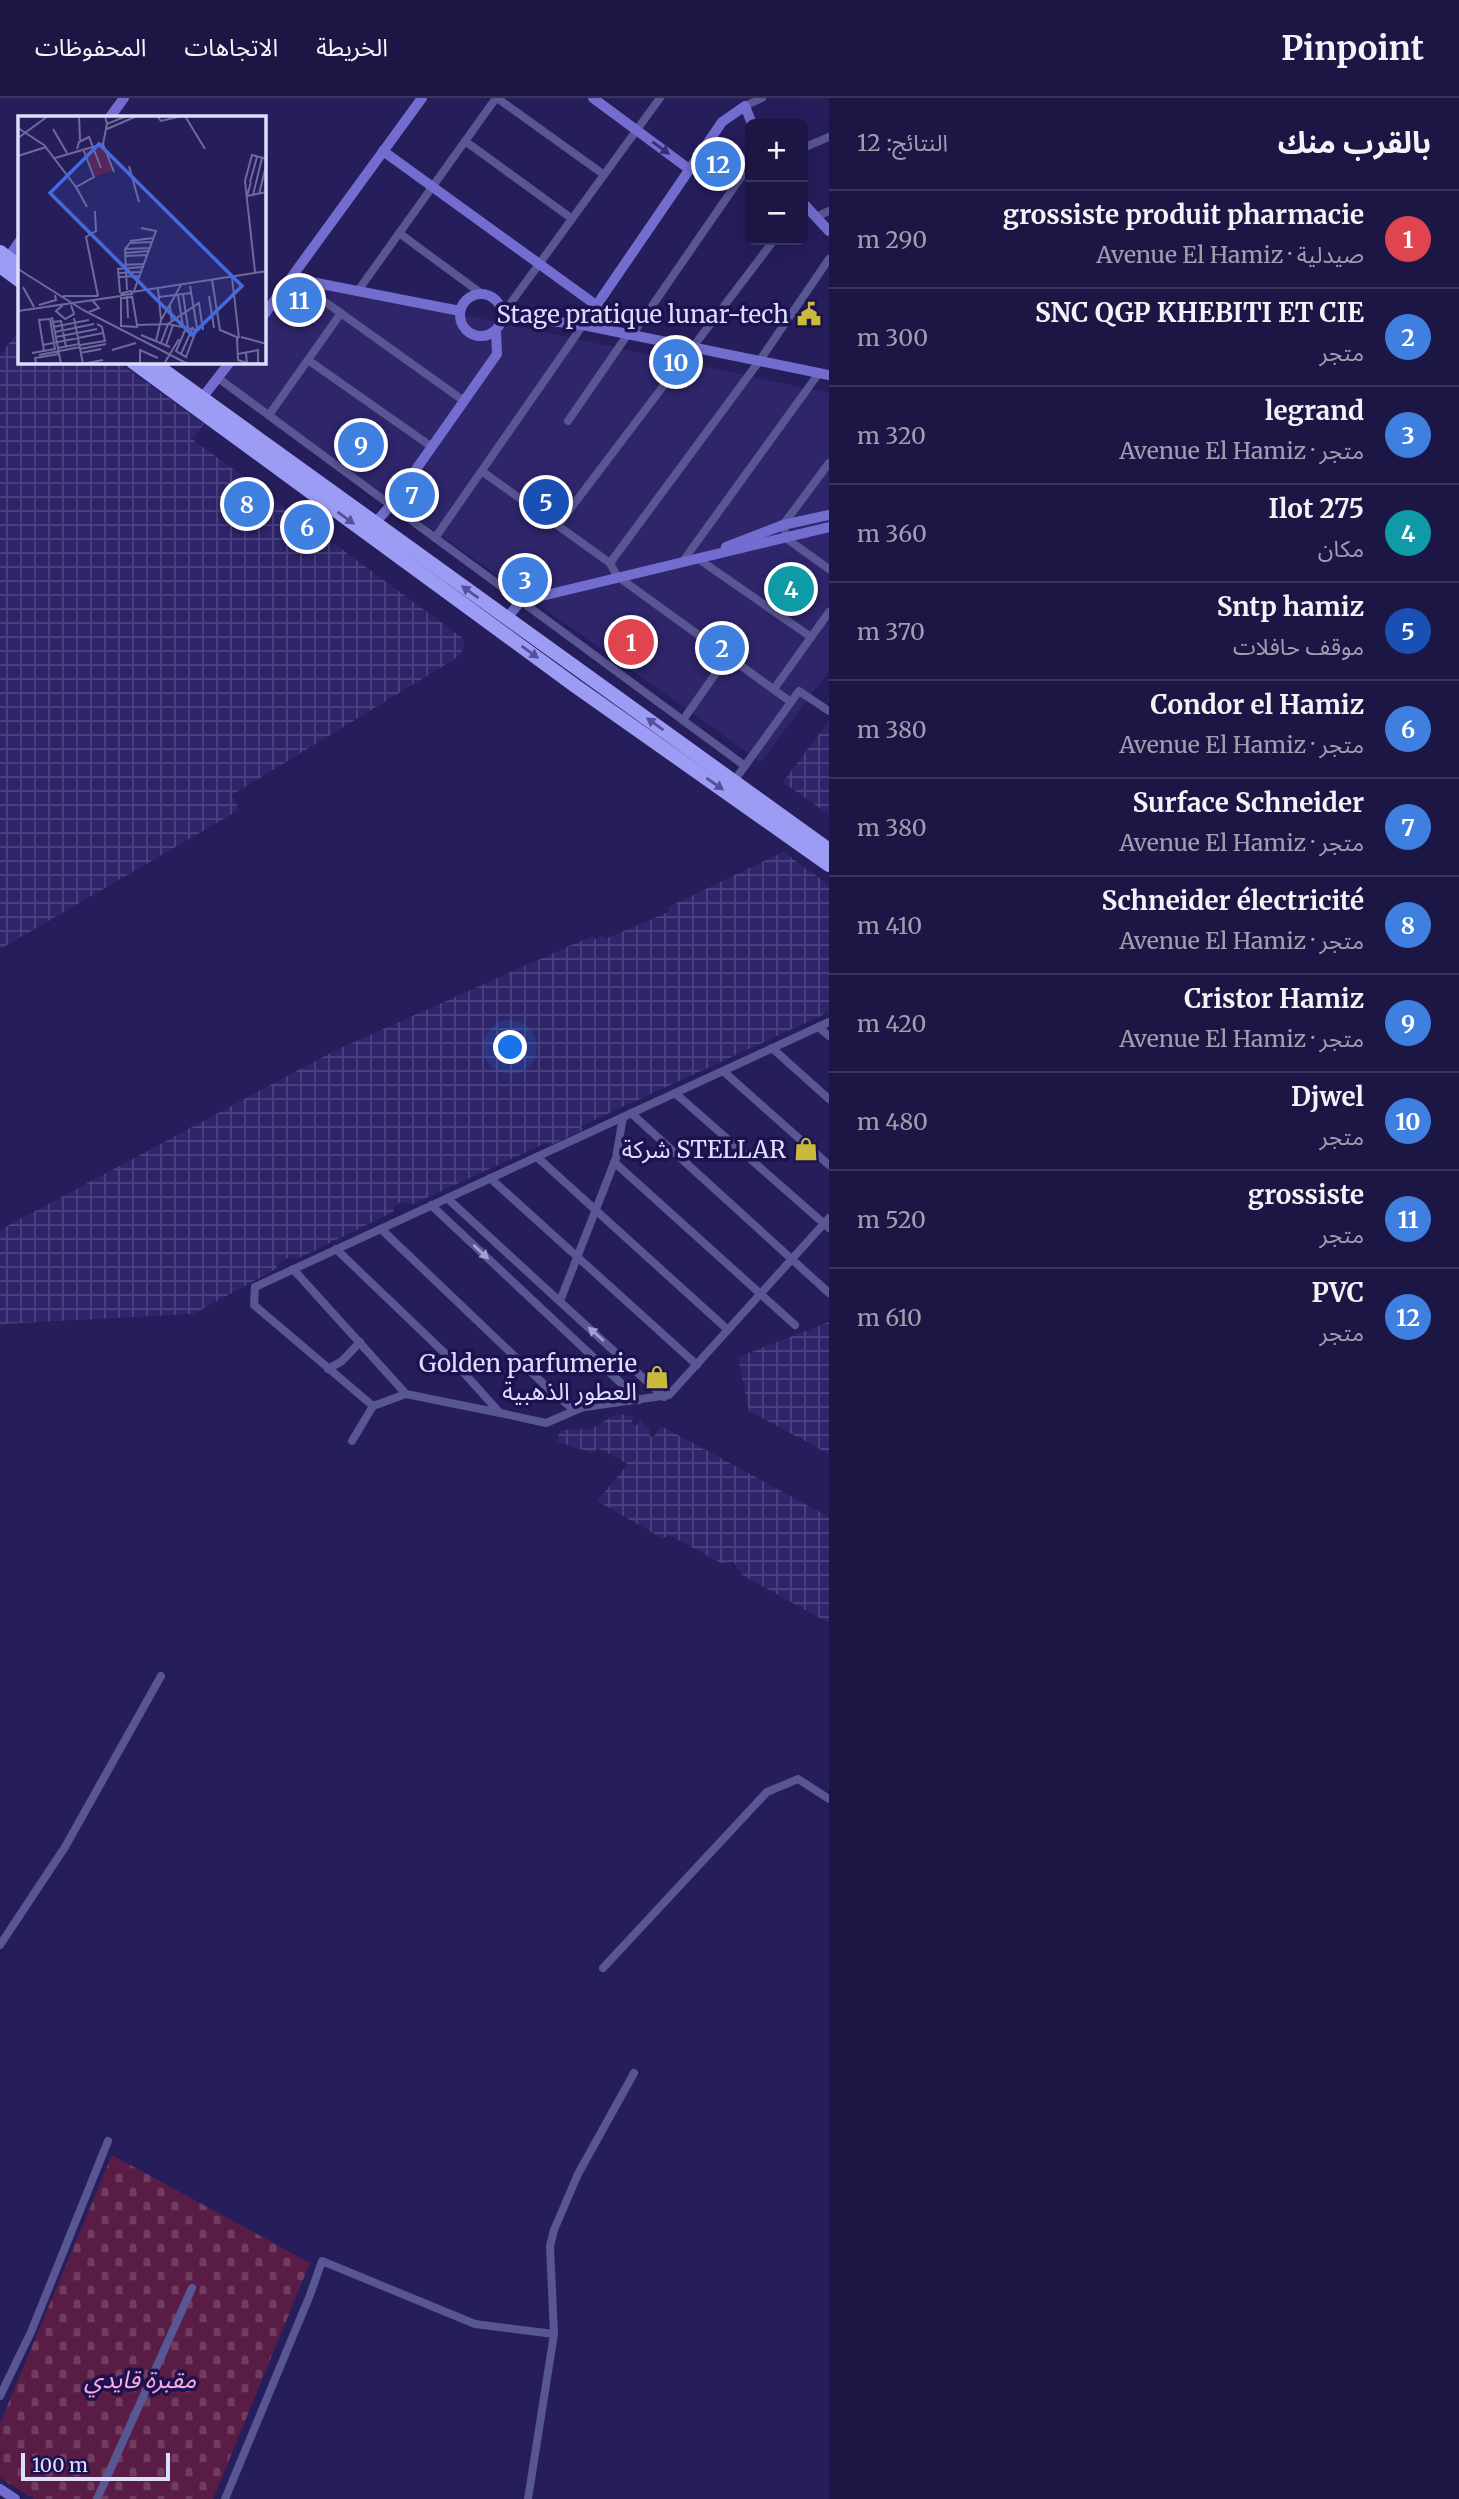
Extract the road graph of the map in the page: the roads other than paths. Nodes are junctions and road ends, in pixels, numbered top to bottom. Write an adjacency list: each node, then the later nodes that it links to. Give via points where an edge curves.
1 (124, 98): 8 (street)
2 (422, 98): 15 (street)
3 (496, 98): 12 (street); 19 (street)
4 (593, 98): 10 (street)
5 (660, 98): 10 (street)
6 (762, 98): 7 (street)
7 (745, 106): 9 (street); 14 (street, via 722,122)
8 (111, 116)
9 (750, 119)
10 (636, 130): 17 (street, one-way to 17); 19 (street)
11 (829, 137): 13 (street)
12 (465, 141): 20 (street); 24 (street)
13 (808, 146)
14 (704, 149): 16 (street); 17 (street)
15 (383, 151): 20 (street); 33 (street)
16 (745, 161)
17 (689, 169): 36 (street)
18 (745, 170): 43 (street)
19 (603, 174): 24 (street)
20 (432, 186): 26 (street); 31 (street)
21 (808, 208): 23 (street)
22 (829, 211): 23 (street)
23 (816, 217): 25 (street)
24 (571, 218): 31 (street)
25 (828, 227)
26 (400, 233): 34 (street); 35 (street)
27 (18, 244): 30 (street)
28 (770, 245): 44 (street)
29 (829, 259): 46 (street)
30 (7, 260): 32 (highway)
31 (538, 263): 36 (street); 40 (street)
32 (18, 278)
33 (291, 278): 34 (street); 38 (street); 39 (street)
34 (357, 292): 37 (street)
35 (482, 294): 37 (street, via 470,297); 40 (street, via 496,301)
36 (596, 305): 41 (street)
37 (460, 311): 42 (street, via 462,326 474,336)
38 (266, 312)
39 (341, 313): 45 (street); 53 (street)
40 (502, 315): 41 (street); 42 (street)
41 (583, 326): 43 (street); 58 (street)
42 (495, 331): 53 (street, via 497,354)
43 (630, 335): 44 (street); 55 (street)
44 (693, 347): 46 (street); 62 (street)
45 (308, 360): 54 (street); 56 (street)
46 (760, 360): 50 (street); 69 (street)
47 (135, 364): 84 (highway, one-way to 84)
48 (155, 364): 52 (highway)
49 (228, 364): 51 (street)
50 (825, 372): 68 (street)
51 (218, 378): 52 (street); 54 (street)
52 (202, 398): 61 (highway)
53 (464, 401): 56 (street)
54 (269, 415): 59 (street)
55 (568, 421)
56 (432, 447): 59 (street)
57 (829, 463): 63 (street)
58 (483, 472): 62 (street); 65 (street)
59 (391, 505): 61 (street); 65 (street)
60 (829, 515): 63 (street)
61 (375, 523): 74 (highway, one-way to 61)
62 (558, 525): 69 (street)
63 (783, 525): 66 (street); 67 (street)
64 (829, 527): 66 (street)
65 (435, 538): 72 (street)
66 (787, 539): 67 (street); 70 (street)
67 (697, 558): 68 (street); 75 (street)
68 (683, 561): 71 (street)
69 (610, 563): 71 (street)
70 (829, 569)
71 (617, 576): 72 (street); 76 (street)
72 (521, 601): 74 (street); 80 (street)
73 (829, 612): 75 (street)
74 (506, 619): 82 (highway, one-way to 74)
75 (811, 637): 77 (street)
76 (728, 656): 77 (street); 80 (street)
77 (774, 689): 78 (street)
78 (791, 702): 79 (street, via 799,691); 81 (street)
79 (829, 711)
80 (683, 720): 81 (street)
81 (746, 766): 82 (street)
82 (734, 781): 83 (highway)
83 (829, 850)
84 (829, 865)
85 (829, 1022): 86 (street)
86 (818, 1027): 87 (street); 88 (street)
87 (829, 1036)
88 (772, 1048): 89 (street); 91 (street)
89 (723, 1071): 90 (street); 95 (street)
90 (675, 1093): 92 (street); 100 (street)
91 (829, 1099)
92 (627, 1115): 93 (street); 94 (street); 104 (street)
93 (537, 1157): 96 (street); 99 (street)
94 (614, 1162): 99 (street); 107 (street)
95 (829, 1165)
96 (490, 1178): 97 (street); 103 (street)
97 (447, 1198): 98 (street); 108 (street)
98 (431, 1205): 101 (street); 116 (street, one-way to 116)
99 (595, 1210): 103 (street); 110 (street)
100 (827, 1223): 104 (street)
101 (381, 1229): 102 (street); 118 (street, via 551,1391 569,1406)
102 (337, 1249): 105 (street); 119 (street, via 456,1363)
103 (577, 1256): 108 (street); 112 (street)
104 (792, 1259): 106 (street); 107 (street)
105 (293, 1269): 111 (street); 113 (street, via 255,1287 254,1305)
106 (829, 1293)
107 (761, 1294): 109 (street); 110 (street)
108 (559, 1301): 115 (street, one-way to 108)
109 (795, 1325)
110 (728, 1330): 112 (street)
111 (360, 1342): 113 (street); 114 (street)
112 (697, 1365): 115 (street)
113 (328, 1369): 117 (street)
114 (406, 1394): 117 (street); 119 (street)
115 (664, 1396): 116 (street)
116 (639, 1400): 118 (street)
117 (373, 1406): 120 (street)
118 (584, 1407): 119 (street, via 546,1423)
119 (500, 1413)
120 (352, 1441)
121 (161, 1676): 123 (street, via 65,1847)
122 (829, 1799): 124 (street, via 798,1779 767,1792)
123 (0, 1945)
124 (603, 1968)
125 (634, 2073): 128 (street, via 578,2174 554,2230 550,2246)
126 (108, 2141): 129 (street, via 31,2332)
127 (192, 2288): 132 (street)
128 (554, 2334): 133 (street, via 475,2325 321,2260); 134 (street)
129 (0, 2396)
130 (0, 2489): 131 (street)
131 (15, 2499)
132 (97, 2499)
133 (225, 2499)
134 (528, 2499)

